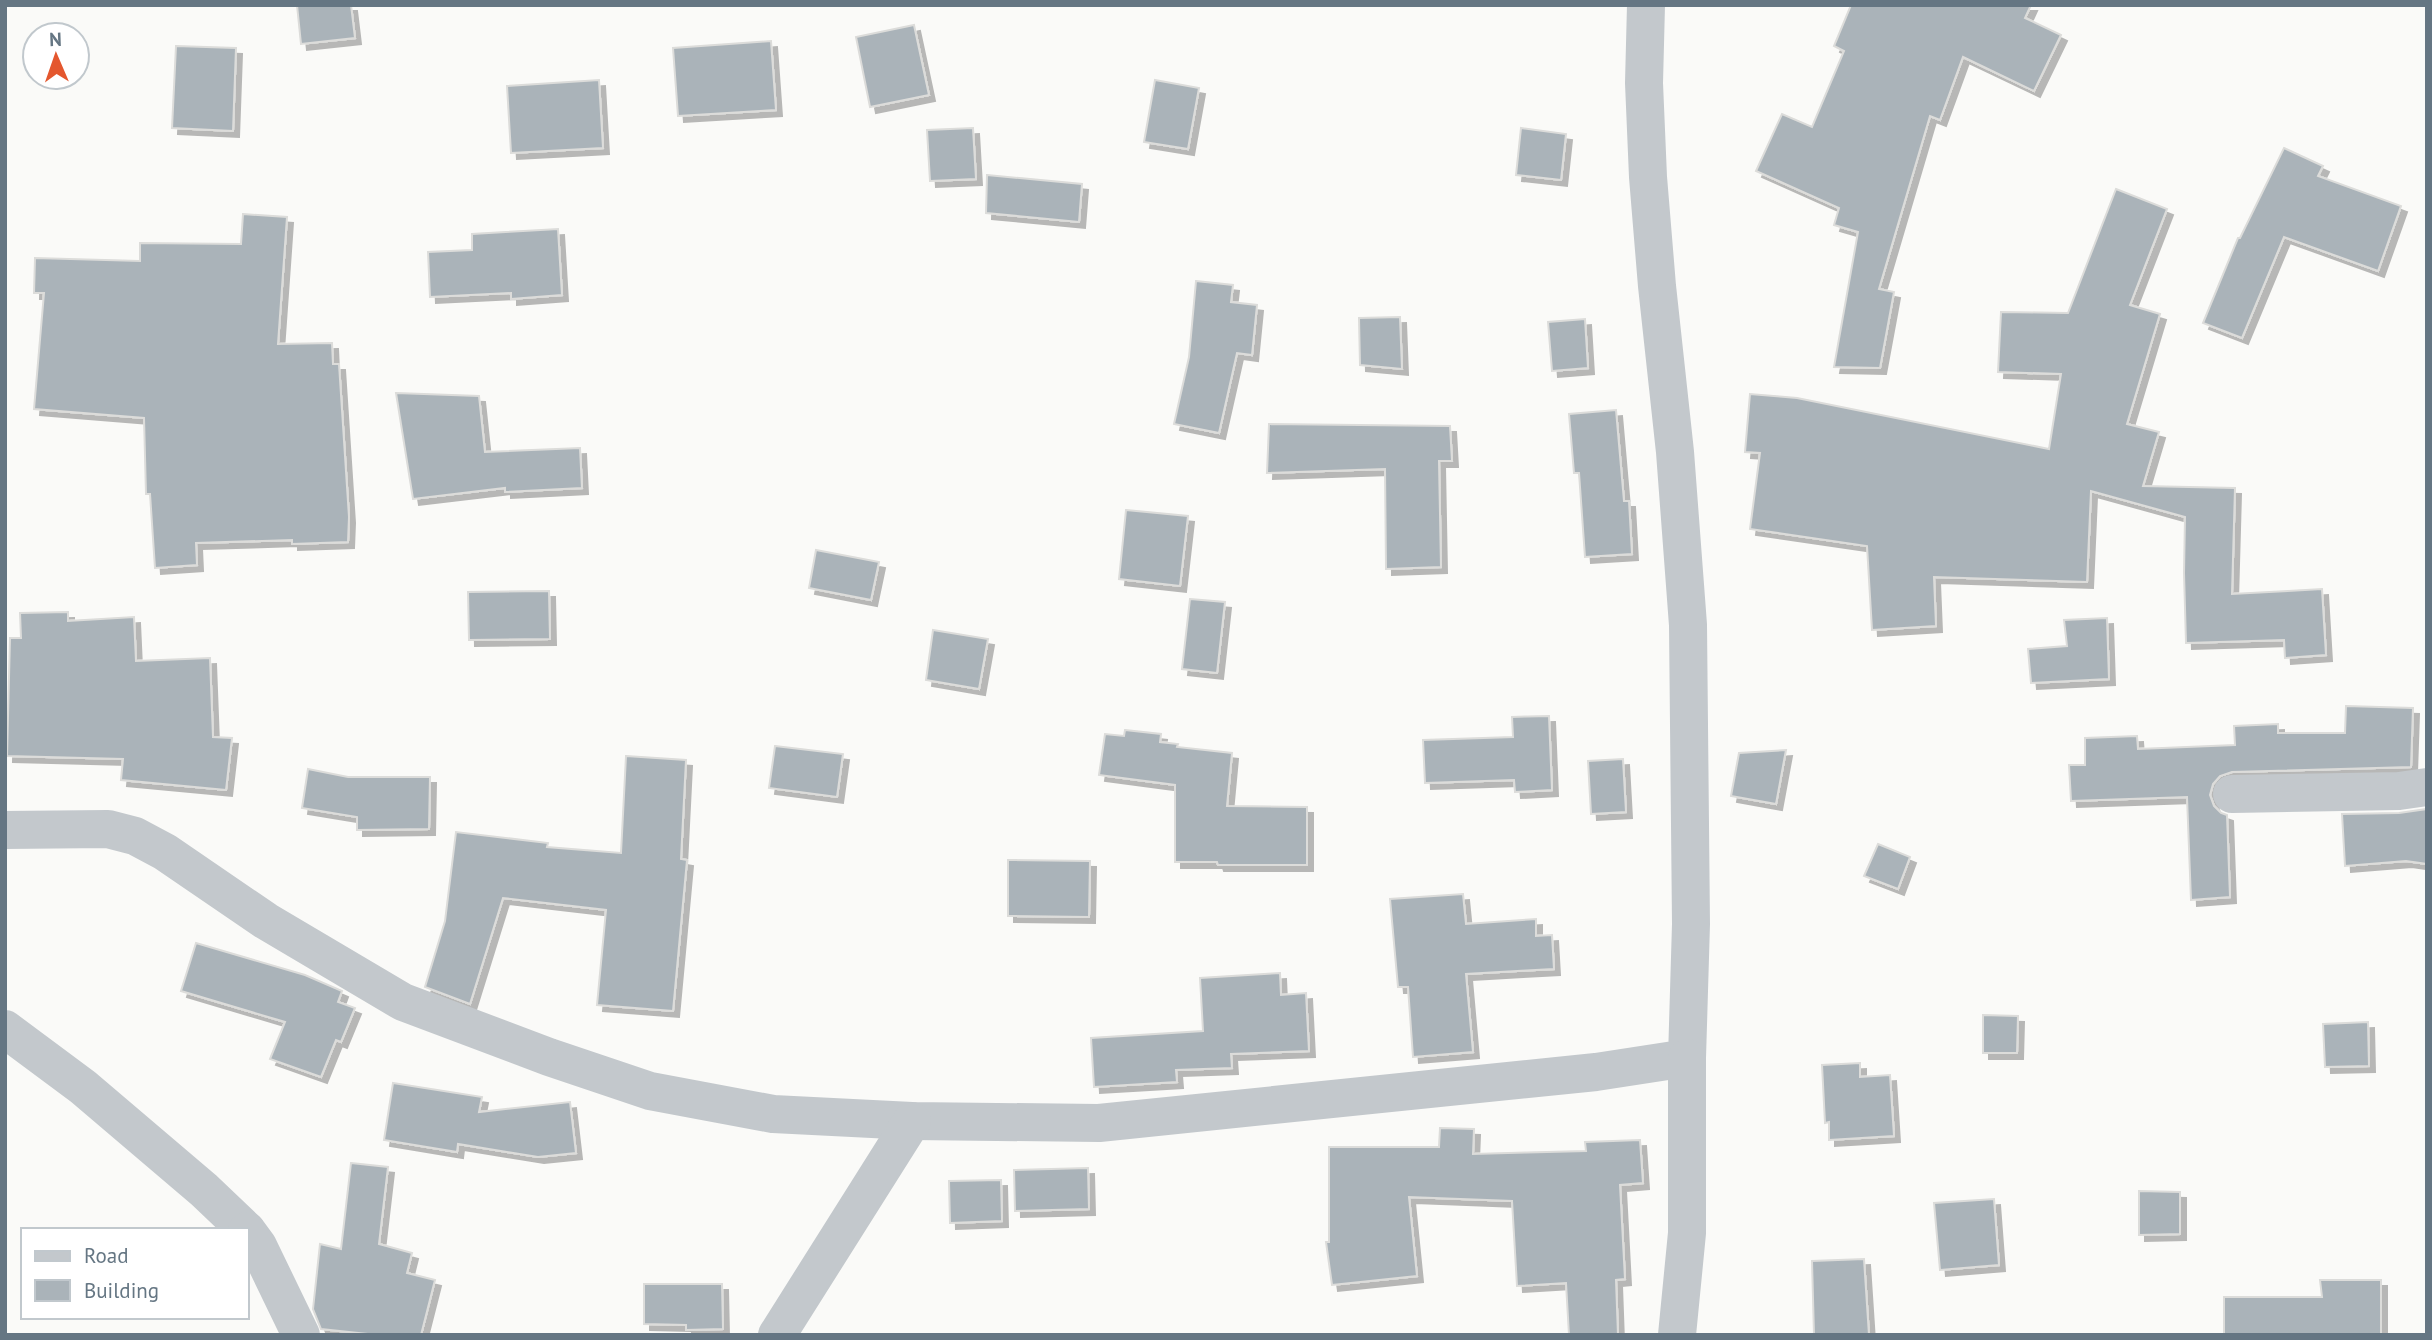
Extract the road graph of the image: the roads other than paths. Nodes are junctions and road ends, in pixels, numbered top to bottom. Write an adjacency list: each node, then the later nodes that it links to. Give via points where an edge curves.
1 (1646, 5): 6 (street, via 1648,177 1688,625 1691,924)
2 (2427, 787): 3 (street)
3 (2232, 794)
4 (5, 830): 7 (street, via 108,829 135,836 403,1002 650,1091 773,1114)
5 (5, 1029): 8 (street, via 83,1087)
6 (1687, 1058): 7 (street, via 1596,1072 1099,1123); 12 (street, via 1687,1233)
7 (912, 1121): 11 (street)
8 (244, 1228)
9 (248, 1233): 10 (street)
10 (301, 1335)
11 (777, 1335)
12 (1677, 1335)

